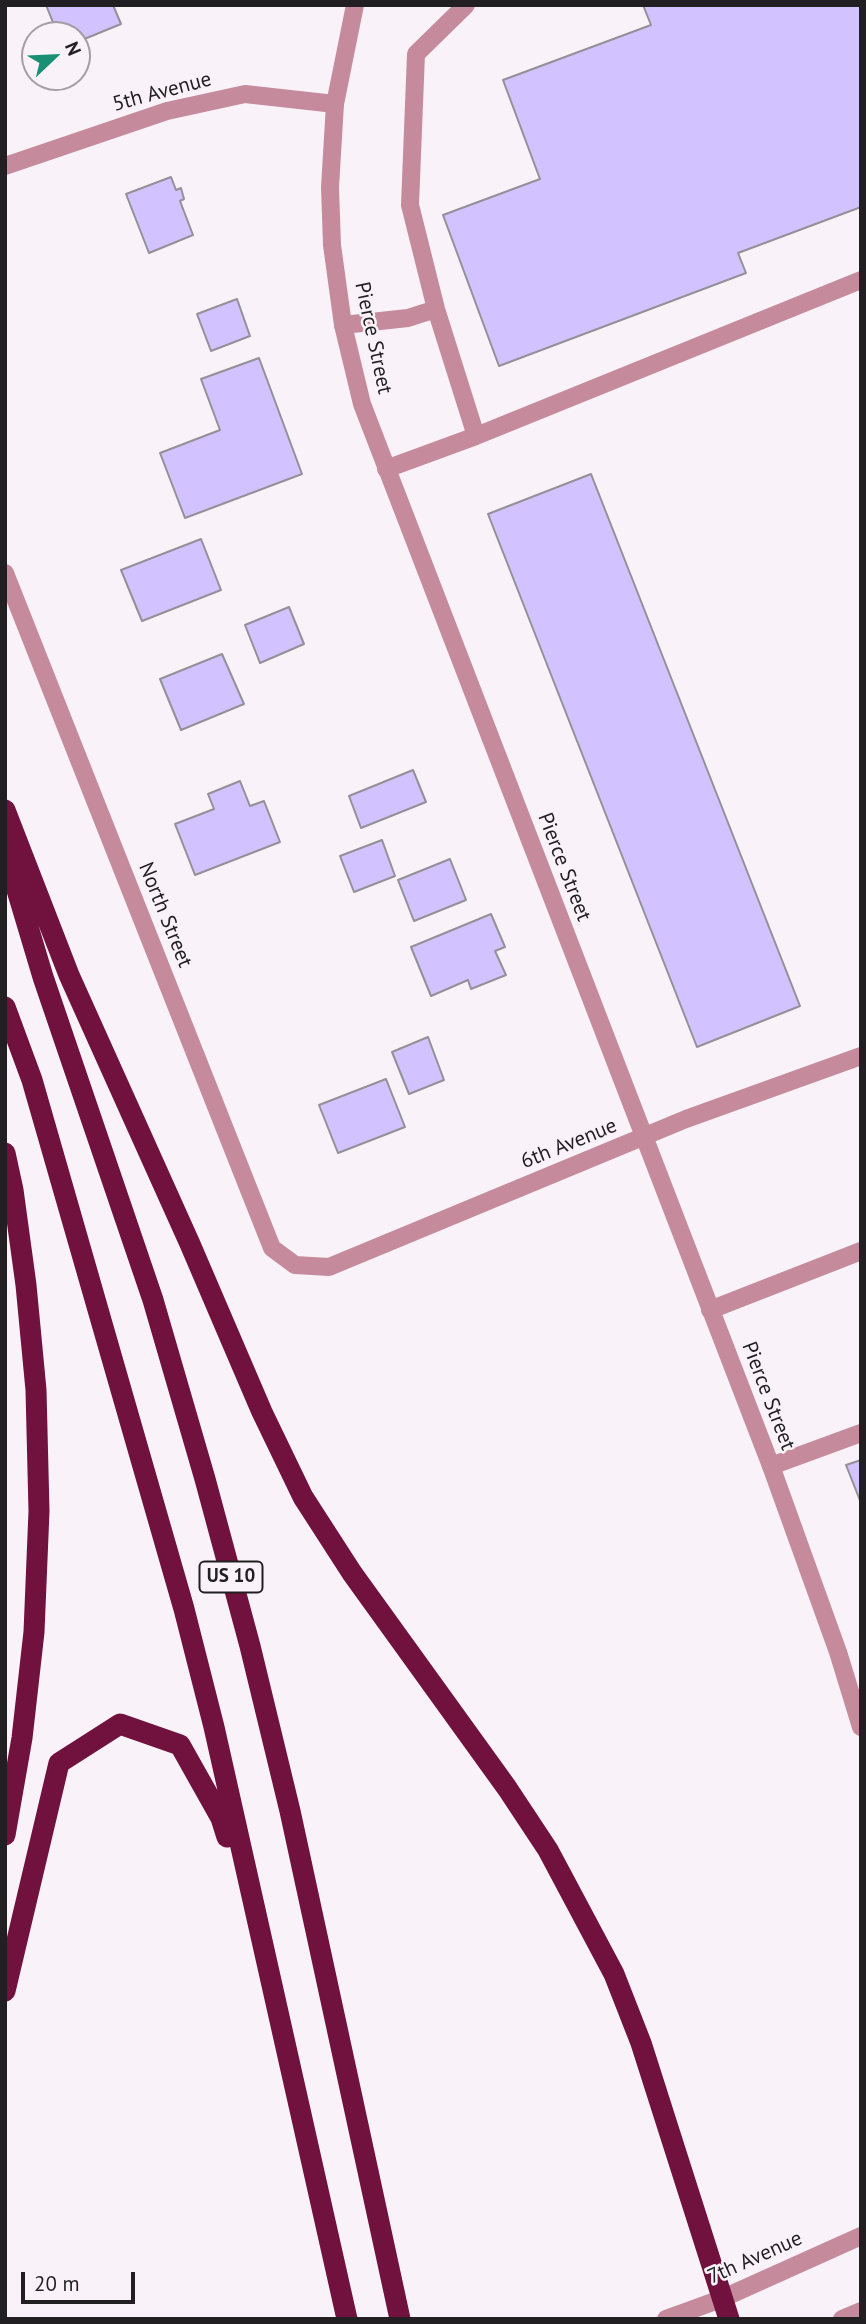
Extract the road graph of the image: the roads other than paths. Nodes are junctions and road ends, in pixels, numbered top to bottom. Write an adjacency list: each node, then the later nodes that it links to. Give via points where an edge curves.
1 (355, 5): 3 (street, Pierce Street)
2 (466, 5): 6 (street, via 416,54 410,205)
3 (335, 104): 4 (street, 5th Avenue, via 244,94 167,111); 7 (street, Pierce Street, via 332,245)
4 (5, 166)
5 (861, 280): 8 (street)
6 (436, 309): 7 (street, via 408,318); 8 (street)
7 (343, 325): 9 (street, Pierce Street, via 362,404)
8 (476, 436): 9 (street)
9 (386, 469): 15 (street, Pierce Street)
10 (5, 573): 18 (street, North Street, via 272,1248)
11 (5, 810): 27 (highway, via 69,975 303,1497 548,1850 614,1974 641,2043)
12 (5, 850): 30 (highway, US 10, via 43,977 153,1300 236,1595 290,1811)
13 (5, 1007): 24 (highway, US 10, via 32,1080 184,1609)
14 (861, 1056): 15 (street, 6th Avenue)
15 (643, 1138): 18 (street, 6th Avenue, via 329,1267); 19 (street, Pierce Street)
16 (5, 1153): 23 (highway, via 26,1285 36,1390 39,1511 34,1632)
17 (861, 1251): 19 (street)
18 (295, 1265)
19 (710, 1310): 21 (street, Pierce Street)
20 (861, 1433): 21 (street)
21 (771, 1466): 22 (street, Pierce Street)
22 (861, 1727)
23 (5, 1835)
24 (272, 1988): 25 (highway, via 221,1818 180,1745 120,1724 59,1763); 29 (highway, US 10)
25 (5, 1991)
26 (861, 2236): 27 (street, 7th Avenue)
27 (725, 2309): 31 (street, 7th Avenue)
28 (861, 2311): 32 (street)
29 (347, 2319)
30 (400, 2319)
31 (666, 2319)
32 (842, 2319)

